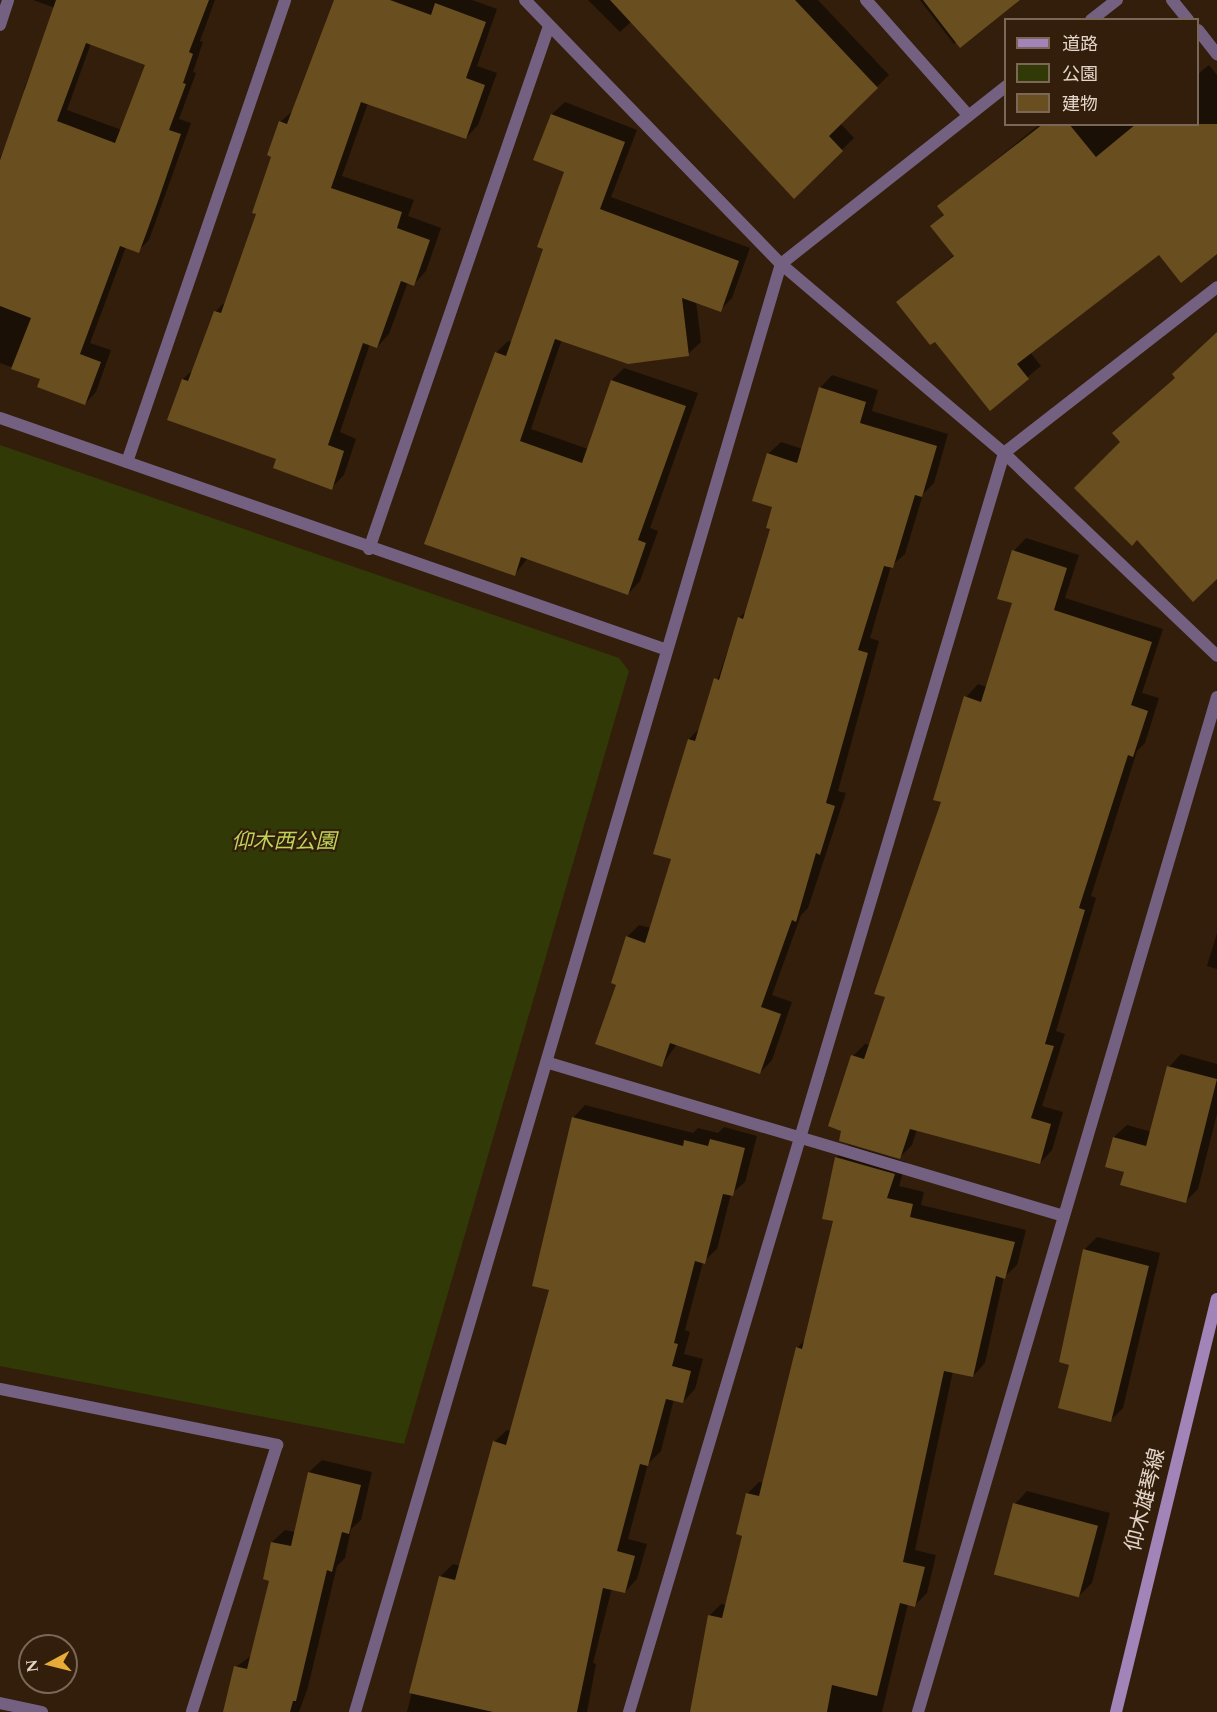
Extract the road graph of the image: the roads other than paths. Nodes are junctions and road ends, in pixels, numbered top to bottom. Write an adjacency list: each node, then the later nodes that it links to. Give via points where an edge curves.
1 (9, 0): 9 (street)
2 (285, 0): 19 (street)
3 (525, 0): 10 (street)
4 (866, 0): 14 (street)
5 (1117, 0): 7 (street)
6 (1172, 0): 8 (street)
7 (1094, 18)
8 (1186, 18)
9 (0, 25)
10 (549, 27): 15 (street); 20 (street)
11 (1199, 32): 12 (street)
12 (1217, 54)
13 (1004, 87): 14 (street)
14 (968, 115): 15 (street)
15 (781, 264): 18 (street); 21 (street)
16 (1217, 287): 18 (street)
17 (0, 418): 19 (street)
18 (1004, 453): 22 (street); 25 (street)
19 (128, 462): 20 (street)
20 (369, 549): 21 (street)
21 (667, 650): 24 (street)
22 (1217, 656)
23 (1217, 697): 26 (street)
24 (549, 1063): 25 (street); 32 (street)
25 (798, 1137): 26 (street); 33 (street)
26 (1064, 1216): 34 (street)
27 (1217, 1299): 35 (main road, 仰木雄琴線)
28 (0, 1389): 31 (street, via 277,1445)
29 (0, 1702): 30 (street)
30 (42, 1712)
31 (192, 1712)
32 (355, 1712)
33 (629, 1712)
34 (918, 1712)
35 (1116, 1712)

